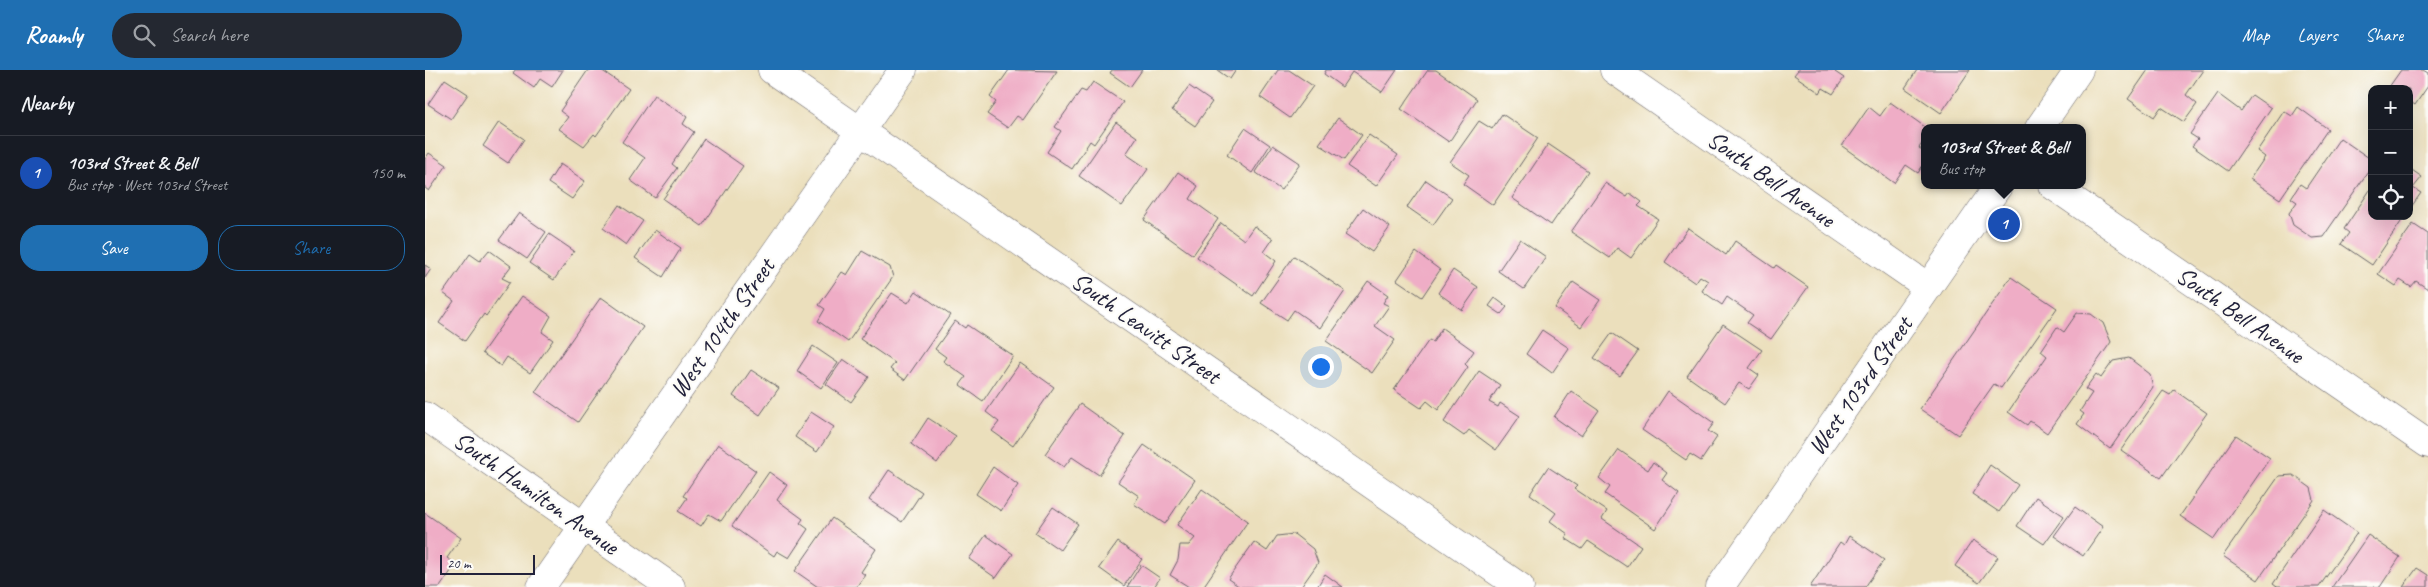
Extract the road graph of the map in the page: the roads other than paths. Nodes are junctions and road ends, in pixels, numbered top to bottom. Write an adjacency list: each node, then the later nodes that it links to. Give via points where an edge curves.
1 (772, 70): 6 (street, South Leavitt Street)
2 (903, 70): 6 (street, West 104th Street)
3 (1614, 70): 9 (street, South Bell Avenue)
4 (2079, 70): 5 (street)
5 (2042, 124)
6 (860, 131): 12 (street, West 104th Street); 15 (street, South Leavitt Street)
7 (1996, 189): 9 (street, West 103rd Street)
8 (2058, 189): 11 (street, South Bell Avenue)
9 (1928, 287): 16 (street, West 103rd Street)
10 (425, 416): 12 (street, South Hamilton Avenue)
11 (2428, 444)
12 (583, 526): 13 (street, West 104th Street); 14 (street, South Hamilton Avenue)
13 (541, 587)
14 (671, 587)
15 (1520, 587)
16 (1720, 587)

